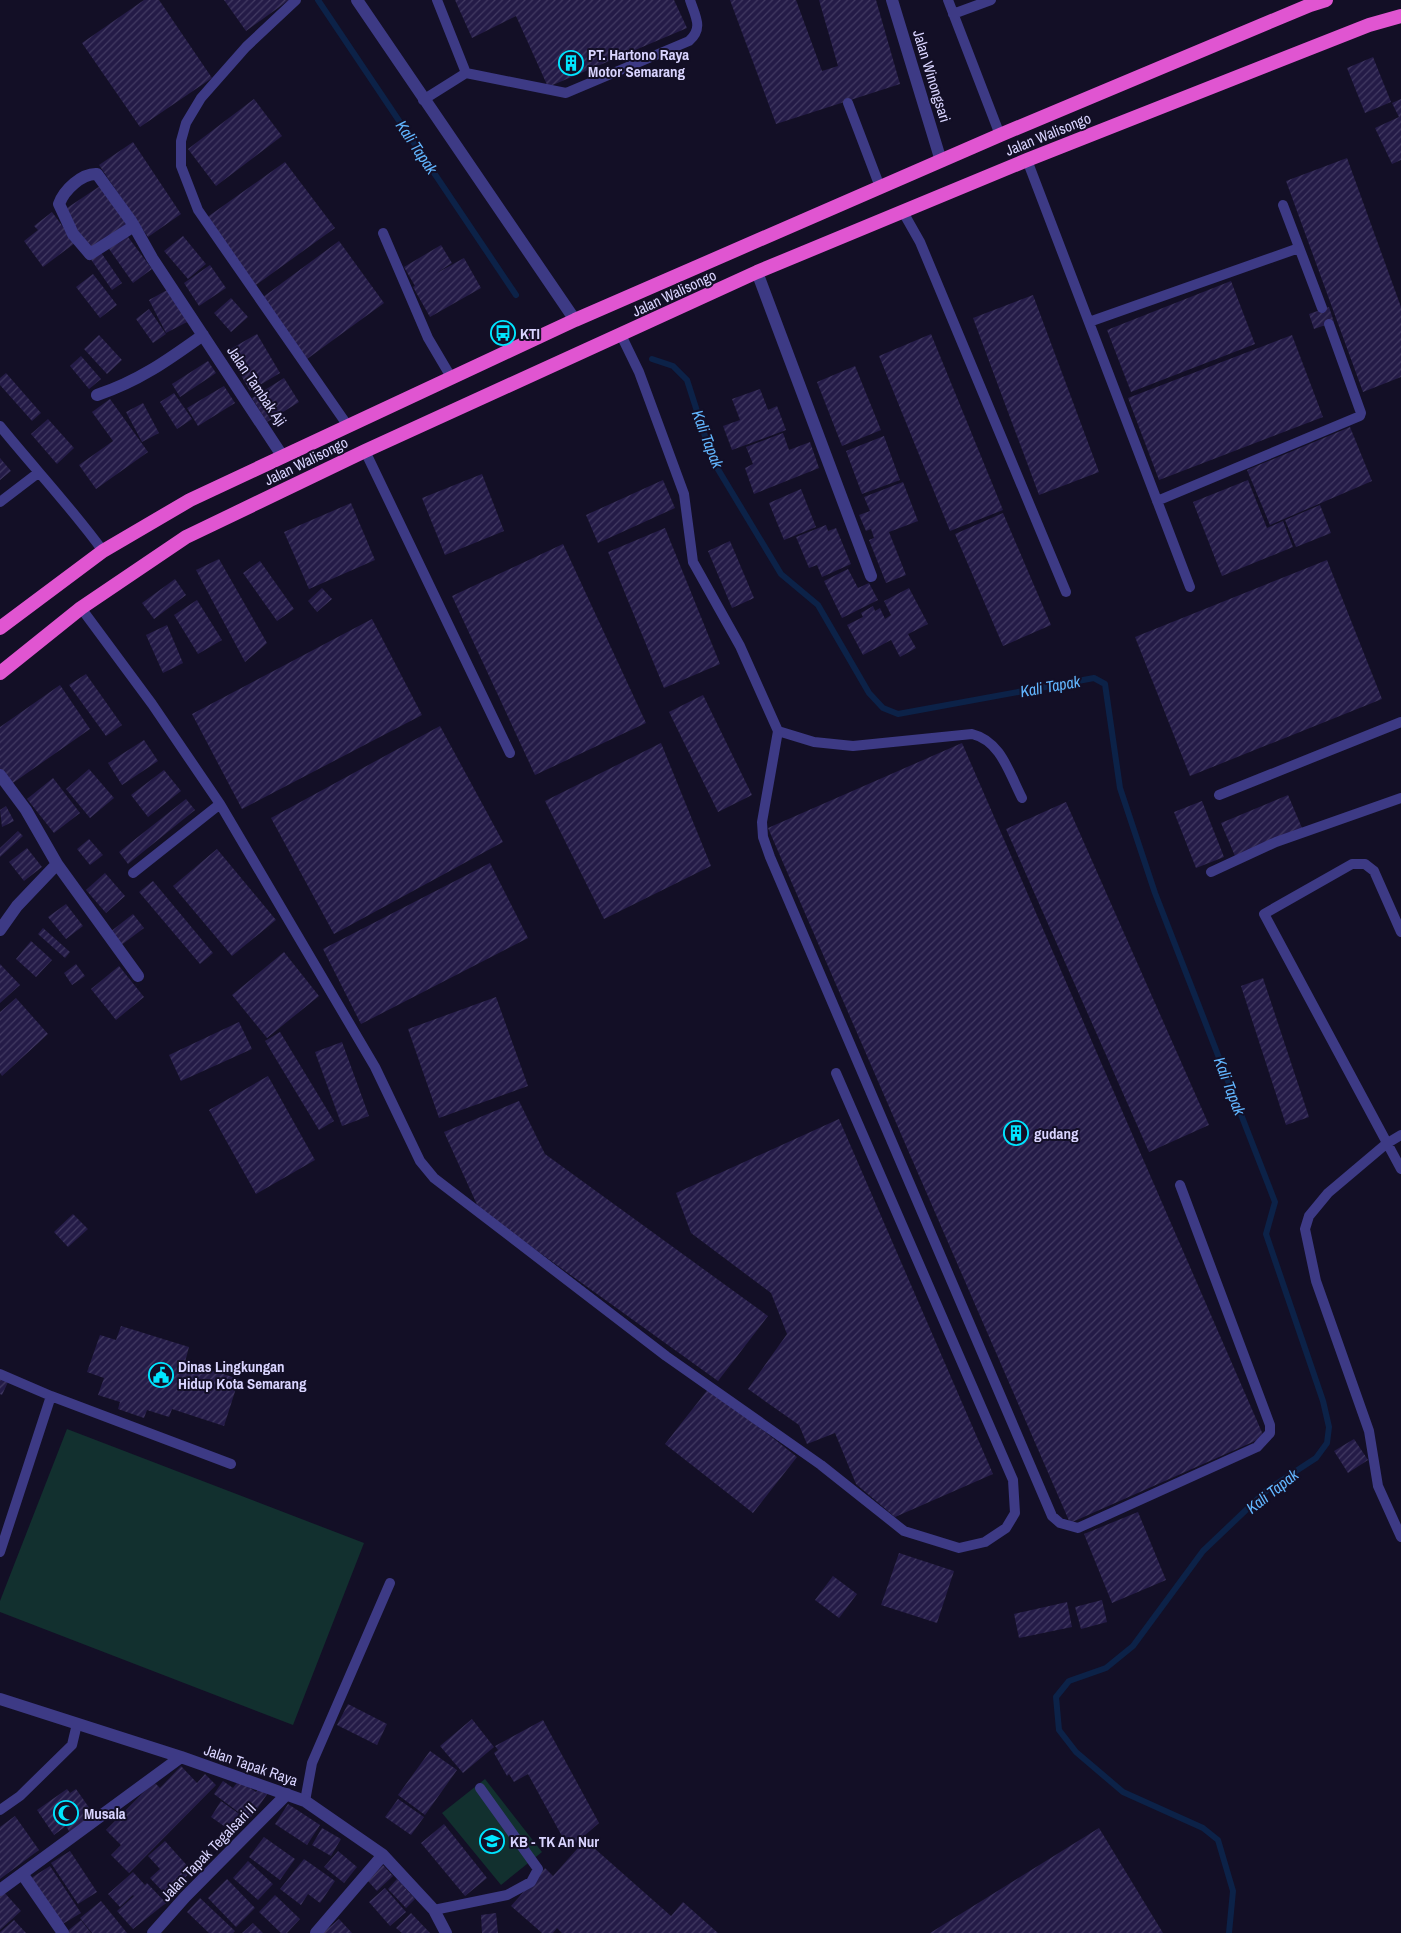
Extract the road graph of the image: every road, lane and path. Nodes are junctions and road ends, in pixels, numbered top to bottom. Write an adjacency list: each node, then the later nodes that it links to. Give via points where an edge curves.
1 (357, 0): 12 (street)
2 (437, 0): 11 (lane)
3 (690, 0): 11 (lane, via 699,26 697,34 689,41 566,93)
4 (892, 0): 16 (street, Jalan Winongsari)
5 (948, 0): 9 (lane)
6 (991, 0): 9 (lane)
7 (1326, 0): 14 (highway, Jalan Walisongo)
8 (296, 1): 33 (lane, via 246,47 201,98 186,123 181,141 181,166 198,210)
9 (953, 14): 14 (lane)
10 (1401, 16): 15 (highway, Jalan Walisongo, via 1369,25)
11 (466, 73): 12 (lane)
12 (423, 100): 25 (street)
13 (848, 103): 17 (lane)
14 (1000, 134): 16 (highway, Jalan Walisongo)
15 (1027, 160): 19 (highway, Jalan Walisongo); 26 (lane)
16 (942, 161): 17 (highway, Jalan Walisongo)
17 (880, 187): 25 (highway, Jalan Walisongo)
18 (1283, 205): 22 (lane)
19 (903, 212): 23 (highway, Jalan Walisongo); 42 (lane, via 920,242)
20 (134, 226): 20 (street, Jalan Tambak Aji, via 98,174 84,176 64,194 59,204 72,234 90,254); 28 (street, Jalan Tambak Aji)
21 (383, 233): 30 (lane, via 428,338)
22 (1299, 248): 24 (lane); 26 (lane)
23 (757, 272): 29 (highway, Jalan Walisongo); 40 (street)
24 (1322, 308)
25 (575, 320): 30 (highway, Jalan Walisongo)
26 (1089, 322): 38 (lane)
27 (1329, 324): 38 (lane, via 1360,416)
28 (203, 334): 31 (street, via 151,372); 35 (street, Jalan Tambak Aji)
29 (621, 335): 34 (highway, Jalan Walisongo); 47 (lane, via 639,372 684,494 693,562 740,646)
30 (451, 377): 33 (highway, Jalan Walisongo)
31 (97, 396)
32 (0, 426): 36 (lane)
33 (348, 426): 35 (highway, Jalan Walisongo)
34 (365, 451): 43 (highway, Jalan Walisongo, via 186,538); 48 (lane)
35 (283, 456): 39 (highway, Jalan Walisongo, via 190,500)
36 (38, 473): 37 (lane); 39 (lane, via 81,520)
37 (0, 502)
38 (1157, 502): 41 (lane)
39 (103, 551): 44 (highway, Jalan Walisongo)
40 (871, 576)
41 (1190, 587)
42 (1066, 592)
43 (82, 608): 45 (highway, Jalan Walisongo); 53 (lane)
44 (0, 628)
45 (0, 674)
46 (1401, 722): 50 (lane)
47 (778, 731): 51 (lane, via 814,742 853,746 972,734 985,737 996,746); 64 (lane, via 762,822 770,857 1052,1516 1069,1527 1078,1528 1257,1447 1270,1433 1270,1425)
48 (510, 752)
49 (0, 775): 54 (street, via 26,810)
50 (1219, 794)
51 (1022, 798)
52 (1401, 798): 55 (lane, via 1276,842)
53 (220, 804): 56 (lane); 60 (lane, via 375,1067 420,1161 434,1178 666,1356 821,1465 904,1531 959,1548 985,1542 1006,1528 1014,1513 1013,1480)
54 (57, 864): 57 (street, via 17,906); 59 (street)
55 (1211, 872)
56 (134, 873)
57 (0, 930)
58 (1401, 932): 62 (lane, via 1374,871 1365,864 1352,864 1264,914)
59 (138, 976)
60 (836, 1073)
61 (1401, 1135): 62 (lane)
62 (1386, 1144): 63 (lane); 68 (lane, via 1328,1193 1309,1216 1305,1229 1316,1281 1369,1431 1378,1486)
63 (1401, 1169)
64 (1180, 1185)
65 (0, 1374): 66 (lane)
66 (51, 1396): 67 (lane); 69 (lane)
67 (231, 1464)
68 (1401, 1537)
69 (0, 1552)
70 (390, 1583): 76 (lane, via 312,1763)
71 (0, 1699): 72 (street, Jalan Tapak Raya)
72 (77, 1724): 73 (street, Jalan Tapak Raya); 77 (lane, via 72,1745 20,1796)
73 (181, 1757): 75 (street, Jalan Tapak Raya); 79 (street)
74 (480, 1788): 81 (lane, via 538,1869 531,1882 507,1895)
75 (287, 1794): 76 (street, Jalan Tapak Raya); 83 (street, Jalan Tapak Tegalsari II)
76 (305, 1801): 78 (street, Jalan Tapak Raya)
77 (0, 1810)
78 (383, 1855): 81 (street, Jalan Tapak Raya); 84 (street)
79 (23, 1875): 80 (street); 82 (street)
80 (0, 1890)
81 (434, 1910): 85 (street, Jalan Tapak Raya)
82 (63, 1933)
83 (153, 1933)
84 (316, 1933)
85 (446, 1933)

